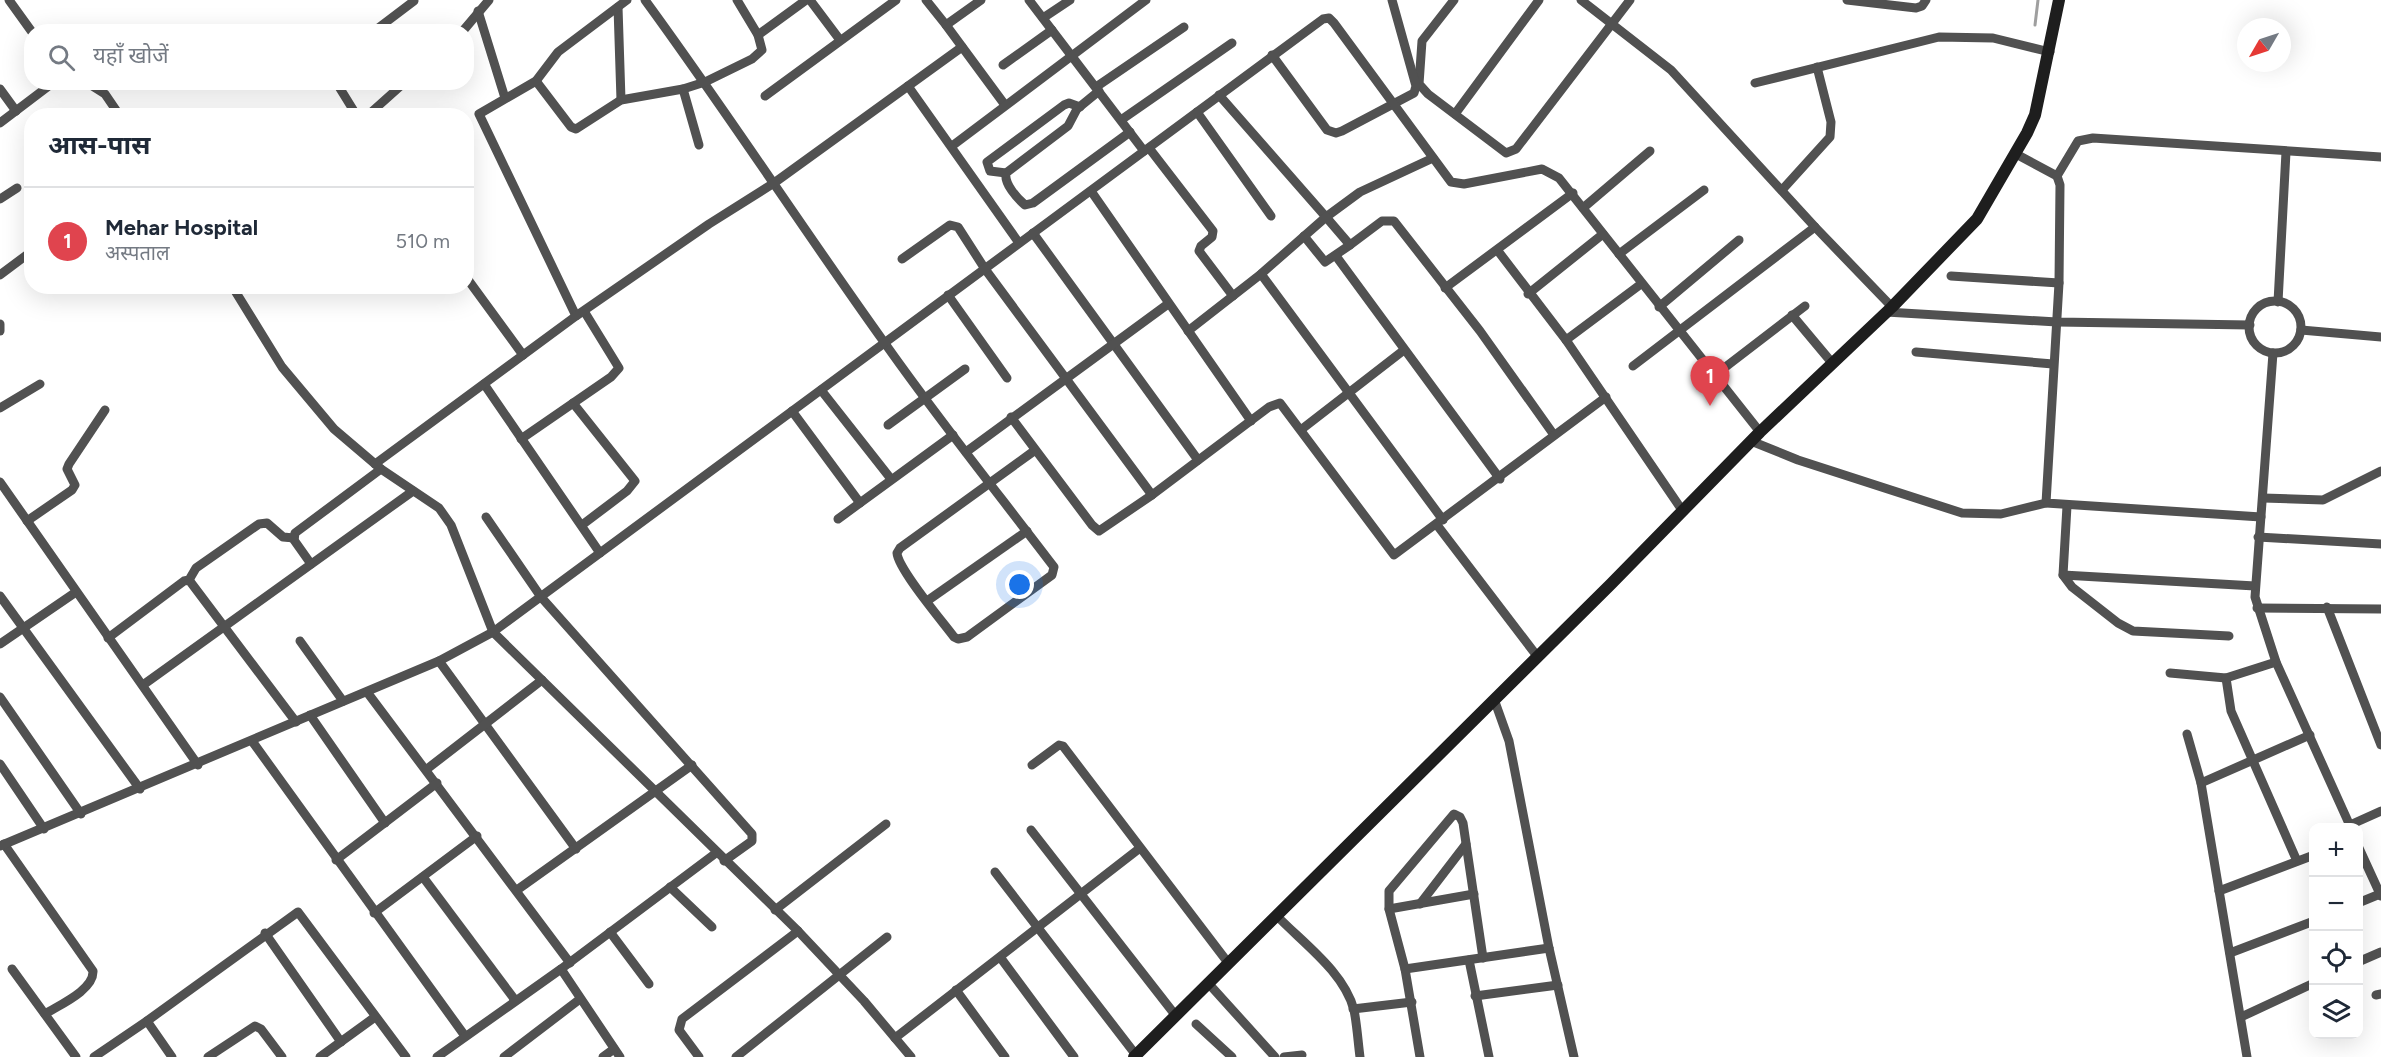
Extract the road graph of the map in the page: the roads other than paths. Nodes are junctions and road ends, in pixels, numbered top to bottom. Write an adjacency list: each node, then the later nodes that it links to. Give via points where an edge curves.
1 (9, 0): 25 (street)
2 (489, 0): 23 (street)
3 (627, 0): 22 (street)
4 (645, 0): 42 (street)
5 (808, 0): 32 (street); 33 (street)
6 (896, 0): 33 (street)
7 (926, 0): 29 (street)
8 (981, 0): 29 (street)
9 (1029, 0): 24 (street)
10 (1070, 0): 24 (street)
11 (1146, 0): 38 (street)
12 (1392, 0): 56 (street, via 1416,86 1414,93)
13 (1454, 0): 64 (street, via 1422,41 1419,84)
14 (1539, 0): 64 (street)
15 (1581, 0): 28 (street)
16 (1630, 0): 28 (street)
17 (1847, 0): 18 (street, via 1916,8)
18 (1926, 0)
19 (2059, 0): 36 (street)
20 (414, 1): 26 (street)
21 (741, 1): 32 (street)
22 (618, 7): 41 (street, via 558,52); 55 (street)
23 (478, 11): 27 (street); 54 (street)
24 (1043, 18): 31 (street)
25 (26, 24)
26 (384, 24)
27 (468, 24)
28 (1612, 24): 64 (street, via 1511,152 1501,150); 81 (street, via 1671,70)
29 (946, 25): 35 (street)
30 (1184, 27): 47 (street)
31 (1052, 30): 38 (street); 39 (street)
32 (758, 35): 42 (street, via 762,50 758,55)
33 (840, 40): 53 (street)
34 (1232, 43): 65 (street)
35 (962, 47): 44 (street); 57 (street)
36 (2050, 52): 40 (street, via 1993,38 1939,37); 73 (street, via 2035,115)
37 (1272, 55): 52 (street); 56 (street, via 1331,133); 56 (street, via 1329,18)
38 (1072, 56): 47 (street); 57 (street)
39 (1003, 65)
40 (1817, 67): 43 (street); 81 (street, via 1832,129 1830,137)
41 (536, 81): 54 (street); 55 (street, via 576,129)
42 (705, 82): 46 (street); 78 (street)
43 (1755, 83)
44 (908, 86): 69 (street); 78 (street)
45 (0, 89): 62 (street)
46 (684, 89): 55 (street); 68 (street)
47 (1097, 89): 58 (street); 65 (street)
48 (44, 90): 62 (street)
49 (99, 90): 59 (street)
50 (341, 90): 60 (street)
51 (396, 90): 61 (street)
52 (1219, 95): 63 (street); 87 (street)
53 (765, 96)
54 (505, 98): 117 (street, via 482,110 480,118)
55 (621, 100)
56 (1394, 103): 75 (street)
57 (1005, 105): 69 (street)
58 (1080, 107): 76 (street, via 1068,126); 76 (street, via 1064,105 987,162 990,171)
59 (115, 108)
60 (352, 108)
61 (376, 108)
62 (16, 111): 66 (street)
63 (1197, 112): 70 (street); 86 (street)
64 (1455, 114)
65 (1121, 120): 67 (street)
66 (0, 123)
67 (1130, 132): 70 (street); 76 (street, via 1029,205 1021,203 1006,182)
68 (699, 144)
69 (952, 146): 93 (street)
70 (1147, 149): 82 (street); 111 (street, via 1213,231 1199,251)
71 (1650, 151): 85 (street)
72 (2286, 152): 74 (street); 77 (street, via 2085,138 2073,147); 112 (street)
73 (2016, 154): 77 (street); 116 (street, via 1977,219)
74 (2381, 157)
75 (1433, 158): 83 (street, via 1451,182 1464,184 1542,169 1559,178); 87 (street, via 1360,192)
76 (1006, 173)
77 (2057, 176): 104 (street)
78 (774, 183): 117 (street); 128 (street)
79 (17, 188): 84 (street)
80 (1704, 190): 96 (street)
81 (1782, 190): 88 (street)
82 (1091, 191): 89 (street); 113 (street)
83 (1573, 193): 85 (street); 95 (street)
84 (0, 199)
85 (1583, 208): 90 (street)
86 (1271, 216)
87 (1326, 217): 91 (street); 94 (street)
88 (1815, 227): 116 (street); 125 (street)
89 (1033, 233): 93 (street); 129 (street)
90 (1603, 234): 96 (street); 109 (street)
91 (1304, 236): 97 (street, via 1321,260 1325,262); 101 (street)
92 (1739, 240): 114 (street)
93 (1019, 243): 100 (street)
94 (1350, 245): 97 (street); 107 (street, via 1382,221 1394,220)
95 (1498, 251): 107 (street); 109 (street)
96 (1619, 254): 105 (street)
97 (1335, 256): 130 (street)
98 (24, 257): 102 (street)
99 (902, 259): 100 (street, via 955,224)
100 (985, 269): 110 (street); 140 (street)
101 (1261, 274): 111 (street); 144 (street)
102 (0, 275)
103 (1951, 276): 104 (street)
104 (2060, 283): 119 (street)
105 (1641, 284): 114 (street); 127 (street)
106 (474, 288): 133 (street)
107 (1445, 288): 157 (street)
108 (237, 294): 163 (street, via 282,368 350,445)
109 (1528, 294): 127 (street)
110 (948, 295): 128 (street); 139 (street)
111 (1233, 296): 124 (street)
112 (2278, 302): 121 (street, via 2257,309); 122 (street, via 2293,309)
113 (1168, 304): 124 (street); 129 (street)
114 (1659, 306): 125 (street)
115 (1805, 306): 118 (street)
116 (1889, 310): 119 (street); 134 (street)
117 (580, 313): 133 (street); 147 (street, via 619,368)
118 (1792, 315): 134 (street); 138 (street)
119 (2057, 322): 121 (street); 135 (street)
120 (0, 324): 123 (street)
121 (2250, 324): 132 (street, via 2255,344)
122 (2301, 330): 126 (street); 132 (street, via 2291,347)
123 (0, 331)
124 (1188, 331): 152 (street)
125 (1680, 332): 136 (street); 138 (street)
126 (2381, 337)
127 (1566, 340): 145 (street)
128 (884, 343): 143 (street); 146 (street)
129 (1114, 344): 140 (street); 162 (street)
130 (1404, 350): 144 (street); 166 (street)
131 (1916, 352): 135 (street)
132 (2273, 353): 171 (street)
133 (523, 355): 142 (street)
134 (1833, 364): 155 (street)
135 (2052, 364): 173 (street)
136 (1633, 366)
137 (965, 369): 146 (street)
138 (1715, 375): 155 (street)
139 (1007, 378)
140 (1065, 379): 151 (street); 170 (street)
141 (40, 384): 148 (street)
142 (484, 384): 158 (street); 163 (street)
143 (821, 390): 150 (street); 165 (street)
144 (1348, 393): 154 (street); 180 (street)
145 (1606, 397): 157 (street); 175 (street)
146 (926, 398): 153 (street); 156 (street)
147 (573, 403): 158 (street); 181 (street, via 634,481 627,491)
148 (0, 408)
149 (105, 410): 179 (street, via 67,468 75,485 72,490)
150 (792, 411): 172 (street); 186 (street)
151 (1011, 417): 160 (street); 161 (street)
152 (1251, 421): 154 (street, via 1280,403); 162 (street)
153 (888, 425)
154 (1302, 429): 180 (street, via 1391,554 1397,555)
155 (1760, 432): 159 (street)
156 (953, 435): 161 (street); 165 (street)
157 (1554, 435): 166 (street)
158 (522, 439): 181 (street)
159 (1751, 441): 173 (street, via 1962,513 2001,514); 175 (street)
160 (1034, 451): 168 (street); 170 (street, via 1099,531)
161 (966, 452): 168 (street)
162 (1198, 460): 170 (street)
163 (378, 467): 169 (street); 183 (street)
164 (2381, 471): 171 (street, via 2323,500)
165 (891, 479): 172 (street)
166 (1500, 479): 180 (street)
167 (0, 482): 179 (street)
168 (989, 484): 182 (street); 194 (street, via 897,553 900,564)
169 (413, 490): 187 (street); 200 (street, via 439,508 451,525)
170 (1152, 495)
171 (2263, 498): 177 (street)
172 (861, 503): 178 (street)
173 (2046, 503): 174 (street)
174 (2067, 506): 177 (street); 188 (street)
175 (1682, 510): 205 (street)
176 (486, 517): 193 (street)
177 (2261, 517): 184 (street)
178 (838, 519)
179 (27, 521): 191 (street)
180 (1440, 523): 205 (street)
181 (582, 525): 186 (street)
182 (1027, 531): 194 (street); 194 (street, via 1054,571 967,637 954,637)
183 (294, 537): 187 (street); 189 (street, via 283,537 267,523 258,524 196,568)
184 (2258, 537): 185 (street); 190 (street)
185 (2381, 544)
186 (600, 553): 193 (street)
187 (311, 564): 198 (street)
188 (2063, 575): 190 (street); 201 (street, via 2072,587 2125,628)
189 (189, 580): 198 (street); 202 (street)
190 (2255, 586): 196 (street)
191 (76, 592): 199 (street); 202 (street)
192 (0, 596): 199 (street)
193 (540, 597): 200 (street); 226 (street)
194 (927, 601)
195 (2327, 607): 196 (street); 197 (street); 222 (street)
196 (2258, 608): 207 (street)
197 (2381, 609)
198 (225, 625): 211 (street); 217 (street)
199 (23, 628): 204 (street); 231 (street)
200 (493, 632): 206 (street); 210 (street)
201 (2229, 636)
202 (108, 638): 211 (street)
203 (300, 641): 215 (street)
204 (0, 644)
205 (1537, 656): 214 (street)
206 (439, 661): 212 (street); 218 (street)
207 (2276, 662): 209 (street); 220 (street)
208 (2170, 673): 209 (street)
209 (2226, 678): 223 (street, via 2231,711)
210 (542, 680): 218 (street); 232 (street)
211 (143, 685): 225 (street)
212 (367, 692): 215 (street); 228 (street)
213 (0, 697): 234 (street)
214 (1494, 699): 265 (street); 273 (street, via 1509,741)
215 (343, 701): 216 (street)
216 (310, 715): 217 (street); 235 (street)
217 (297, 722): 221 (street)
218 (485, 725): 228 (street); 245 (street)
219 (2187, 734): 230 (street)
220 (2310, 735): 223 (street); 236 (street)
221 (252, 741): 225 (street); 249 (street)
222 (2381, 744)
223 (2251, 760): 230 (street); 251 (street)
224 (0, 764): 239 (street)
225 (198, 765): 231 (street)
226 (692, 765): 232 (street); 250 (street, via 753,837)
227 (1032, 765): 244 (street, via 1063,746)
228 (427, 769): 229 (street)
229 (437, 783): 235 (street); 241 (street)
230 (2201, 783): 257 (street)
231 (140, 789): 234 (street)
232 (655, 793): 245 (street); 246 (street)
233 (2381, 811): 237 (street)
234 (81, 814): 239 (street)
235 (385, 823): 249 (street)
236 (2350, 823)
237 (2357, 823)
238 (886, 824): 263 (street)
239 (44, 829): 243 (street)
240 (1031, 830): 258 (street)
241 (477, 836): 253 (street); 255 (street)
242 (1466, 844): 259 (street); 261 (street); 262 (street, via 1460,817 1454,814 1392,886)
243 (2, 845): 296 (street, via 93,971 88,986)
244 (1140, 848): 258 (street); 281 (street)
245 (576, 849): 255 (street)
246 (716, 853): 250 (street); 254 (street)
247 (2309, 856): 251 (street)
248 (2363, 856): 256 (street)
249 (336, 860): 264 (street)
250 (724, 861): 263 (street)
251 (2297, 861): 257 (street)
252 (995, 872): 268 (street)
253 (423, 877): 264 (street); 293 (street)
254 (670, 887): 267 (street); 271 (street)
255 (517, 890): 280 (street)
256 (2380, 890): 260 (street)
257 (2220, 891): 275 (street)
258 (1080, 894): 268 (street); 297 (street)
259 (1474, 894): 261 (street); 277 (street)
260 (2363, 900)
261 (1420, 904): 262 (street)
262 (1389, 909): 284 (street)
263 (775, 910): 269 (street)
264 (374, 913): 302 (street)
265 (1277, 916): 281 (street); 295 (street, via 1331,971 1345,989)
266 (2309, 923): 275 (street)
267 (712, 927)
268 (1038, 929): 276 (street); 307 (street)
269 (798, 931): 285 (street); 319 (street, via 682,1019 680,1030)
270 (265, 933): 298 (street, via 298,912); 300 (street); 304 (street)
271 (610, 933): 280 (street); 286 (street)
272 (887, 937): 285 (street)
273 (1549, 948): 277 (street); 288 (street)
274 (2381, 952): 279 (street)
275 (2230, 953): 299 (street)
276 (1000, 957): 290 (street); 323 (street)
277 (1483, 958): 278 (street)
278 (1469, 960): 284 (street); 291 (street)
279 (2363, 960)
280 (570, 963): 283 (street)
281 (1230, 964): 287 (street)
282 (12, 969): 296 (street)
283 (561, 969): 292 (street); 293 (street)
284 (1405, 969): 294 (street)
285 (840, 975): 303 (street); 320 (street)
286 (649, 984)
287 (1209, 984): 297 (street); 325 (street)
288 (1558, 985): 291 (street); 330 (street)
289 (2309, 985): 299 (street)
290 (956, 990): 303 (street); 322 (street)
291 (1475, 996): 329 (street)
292 (580, 999): 305 (street); 316 (street)
293 (515, 1000): 302 (street)
294 (1412, 1002): 295 (street); 328 (street)
295 (1353, 1009): 327 (street)
296 (45, 1014): 308 (street)
297 (1176, 1016): 307 (street)
298 (375, 1017): 304 (street); 314 (street)
299 (2241, 1017): 331 (street)
300 (147, 1021): 309 (street); 310 (street)
301 (1196, 1024): 324 (street)
302 (465, 1036): 315 (street)
303 (895, 1038): 321 (street)
304 (341, 1042): 313 (street)
305 (614, 1048): 317 (street); 318 (street)
306 (1302, 1055): 326 (street)
307 (1135, 1056)
308 (76, 1057)
309 (94, 1057)
310 (172, 1057)
311 (208, 1057): 312 (street, via 255,1026)
312 (282, 1057)
313 (320, 1057)
314 (406, 1057)
315 (437, 1057)
316 (504, 1057)
317 (603, 1057)
318 (620, 1057)
319 (699, 1057)
320 (736, 1057)
321 (912, 1057)
322 (1005, 1057)
323 (1074, 1057)
324 (1232, 1057)
325 (1275, 1057)
326 (1284, 1057)
327 (1360, 1057)
328 (1420, 1057)
329 (1489, 1057)
330 (1574, 1057)
331 (2247, 1057)

